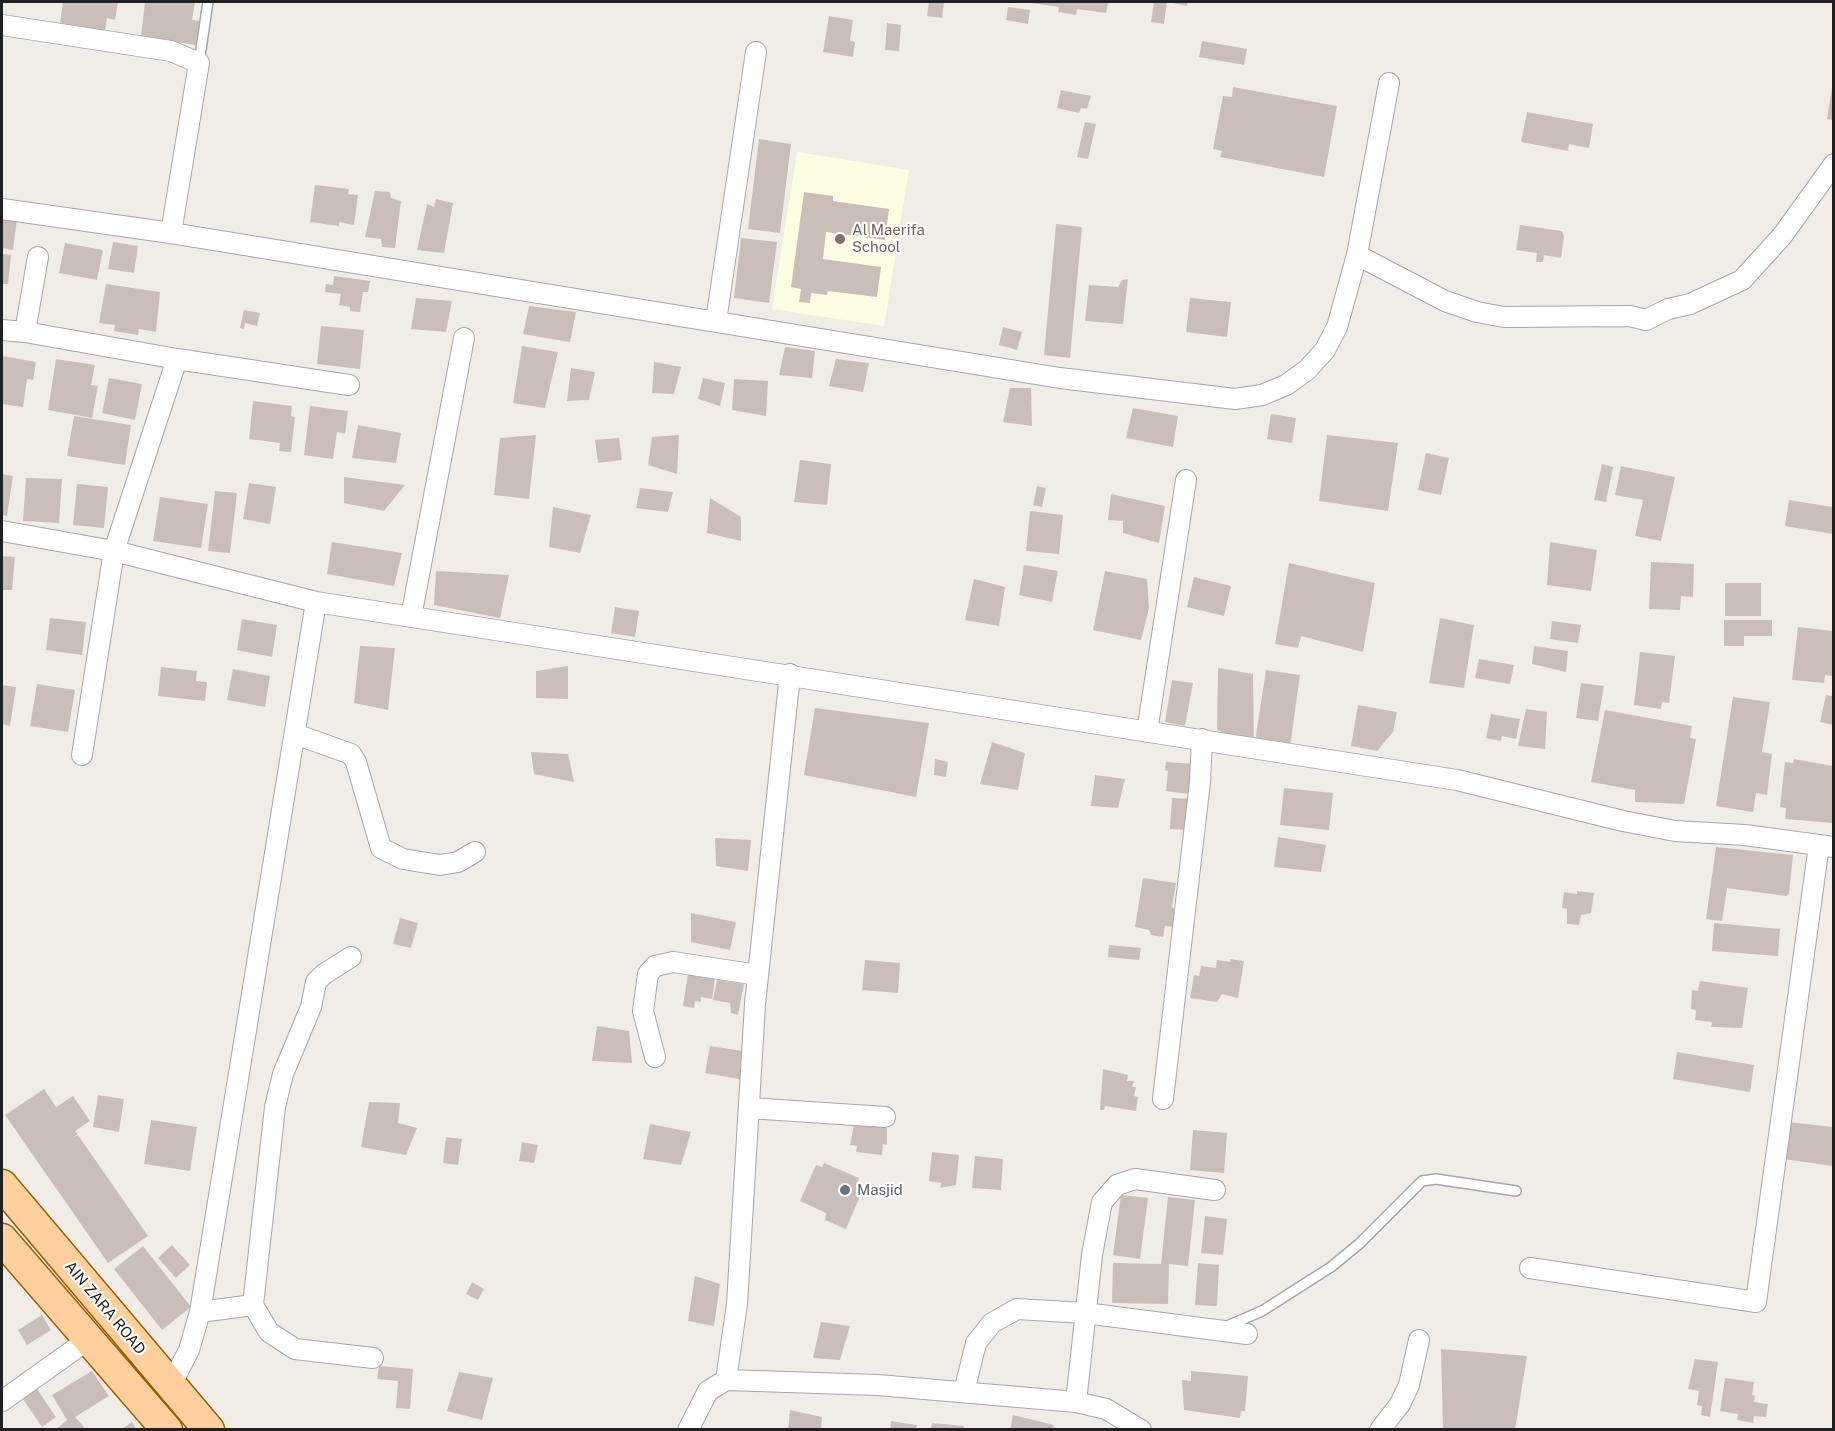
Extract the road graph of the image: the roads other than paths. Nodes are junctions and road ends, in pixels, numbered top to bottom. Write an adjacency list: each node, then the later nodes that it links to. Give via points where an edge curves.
1 (208, 2): 4 (lane)
2 (2, 26): 4 (street, via 171,51)
3 (756, 52): 11 (street)
4 (199, 63): 8 (street)
5 (1389, 83): 9 (street)
6 (1833, 164): 9 (street, via 1782,236 1742,280 1646,320 1630,316 1504,317 1477,312 1444,301)
7 (2, 209): 8 (street)
8 (171, 233): 11 (street)
9 (1357, 255): 11 (street, via 1337,327 1325,350 1286,385 1262,395 1236,399 1060,378)
10 (38, 256): 13 (street)
11 (716, 321)
12 (2, 330): 13 (street)
13 (25, 332): 15 (street)
14 (464, 338): 21 (street)
15 (177, 359): 16 (street); 19 (street)
16 (349, 385)
17 (1186, 480): 23 (street)
18 (2, 531): 19 (street)
19 (114, 550): 20 (street); 26 (street)
20 (316, 602): 21 (street); 24 (street)
21 (411, 617): 22 (street)
22 (790, 674): 23 (street); 30 (street)
23 (1147, 732): 25 (street)
24 (295, 734): 28 (street, via 351,754 381,848 403,859 440,865 458,862); 41 (street)
25 (1202, 740): 27 (street, via 1457,780 1675,831); 32 (street)
26 (82, 755)
27 (1826, 846): 39 (street, via 1756,1302)
28 (475, 852)
29 (351, 957): 40 (street, via 316,982 311,1007 280,1082)
30 (758, 975): 31 (street, via 673,962 655,966 648,974 643,1011); 33 (street)
31 (655, 1057)
32 (1162, 1099)
33 (749, 1108): 34 (street); 48 (street, via 737,1304)
34 (885, 1117)
35 (2, 1185): 49 (main road, AIN ZARA ROAD)
36 (1215, 1190): 42 (street, via 1147,1179 1117,1185 1102,1202)
37 (1516, 1191): 43 (lane, via 1436,1179 1422,1181 1331,1267 1262,1311)
38 (2, 1239): 45 (main road)
39 (1530, 1268)
40 (254, 1305): 41 (street); 47 (street, via 269,1332 295,1349)
41 (200, 1312): 49 (street, via 189,1350)
42 (1085, 1313): 43 (street); 50 (street, via 1017,1310 992,1323 976,1343); 52 (street)
43 (1218, 1330): 44 (street)
44 (1247, 1334)
45 (88, 1339): 51 (street); 53 (main road)
46 (1419, 1340): 57 (street, via 1409,1385)
47 (373, 1358)
48 (726, 1380): 50 (street); 55 (street, via 708,1391)
49 (171, 1385): 54 (main road, AIN ZARA ROAD)
50 (964, 1392): 52 (street)
51 (2, 1401)
52 (1076, 1402): 56 (street, via 1106,1409)
53 (167, 1430)
54 (209, 1430)
55 (688, 1430)
56 (1141, 1430)
57 (1380, 1430)

